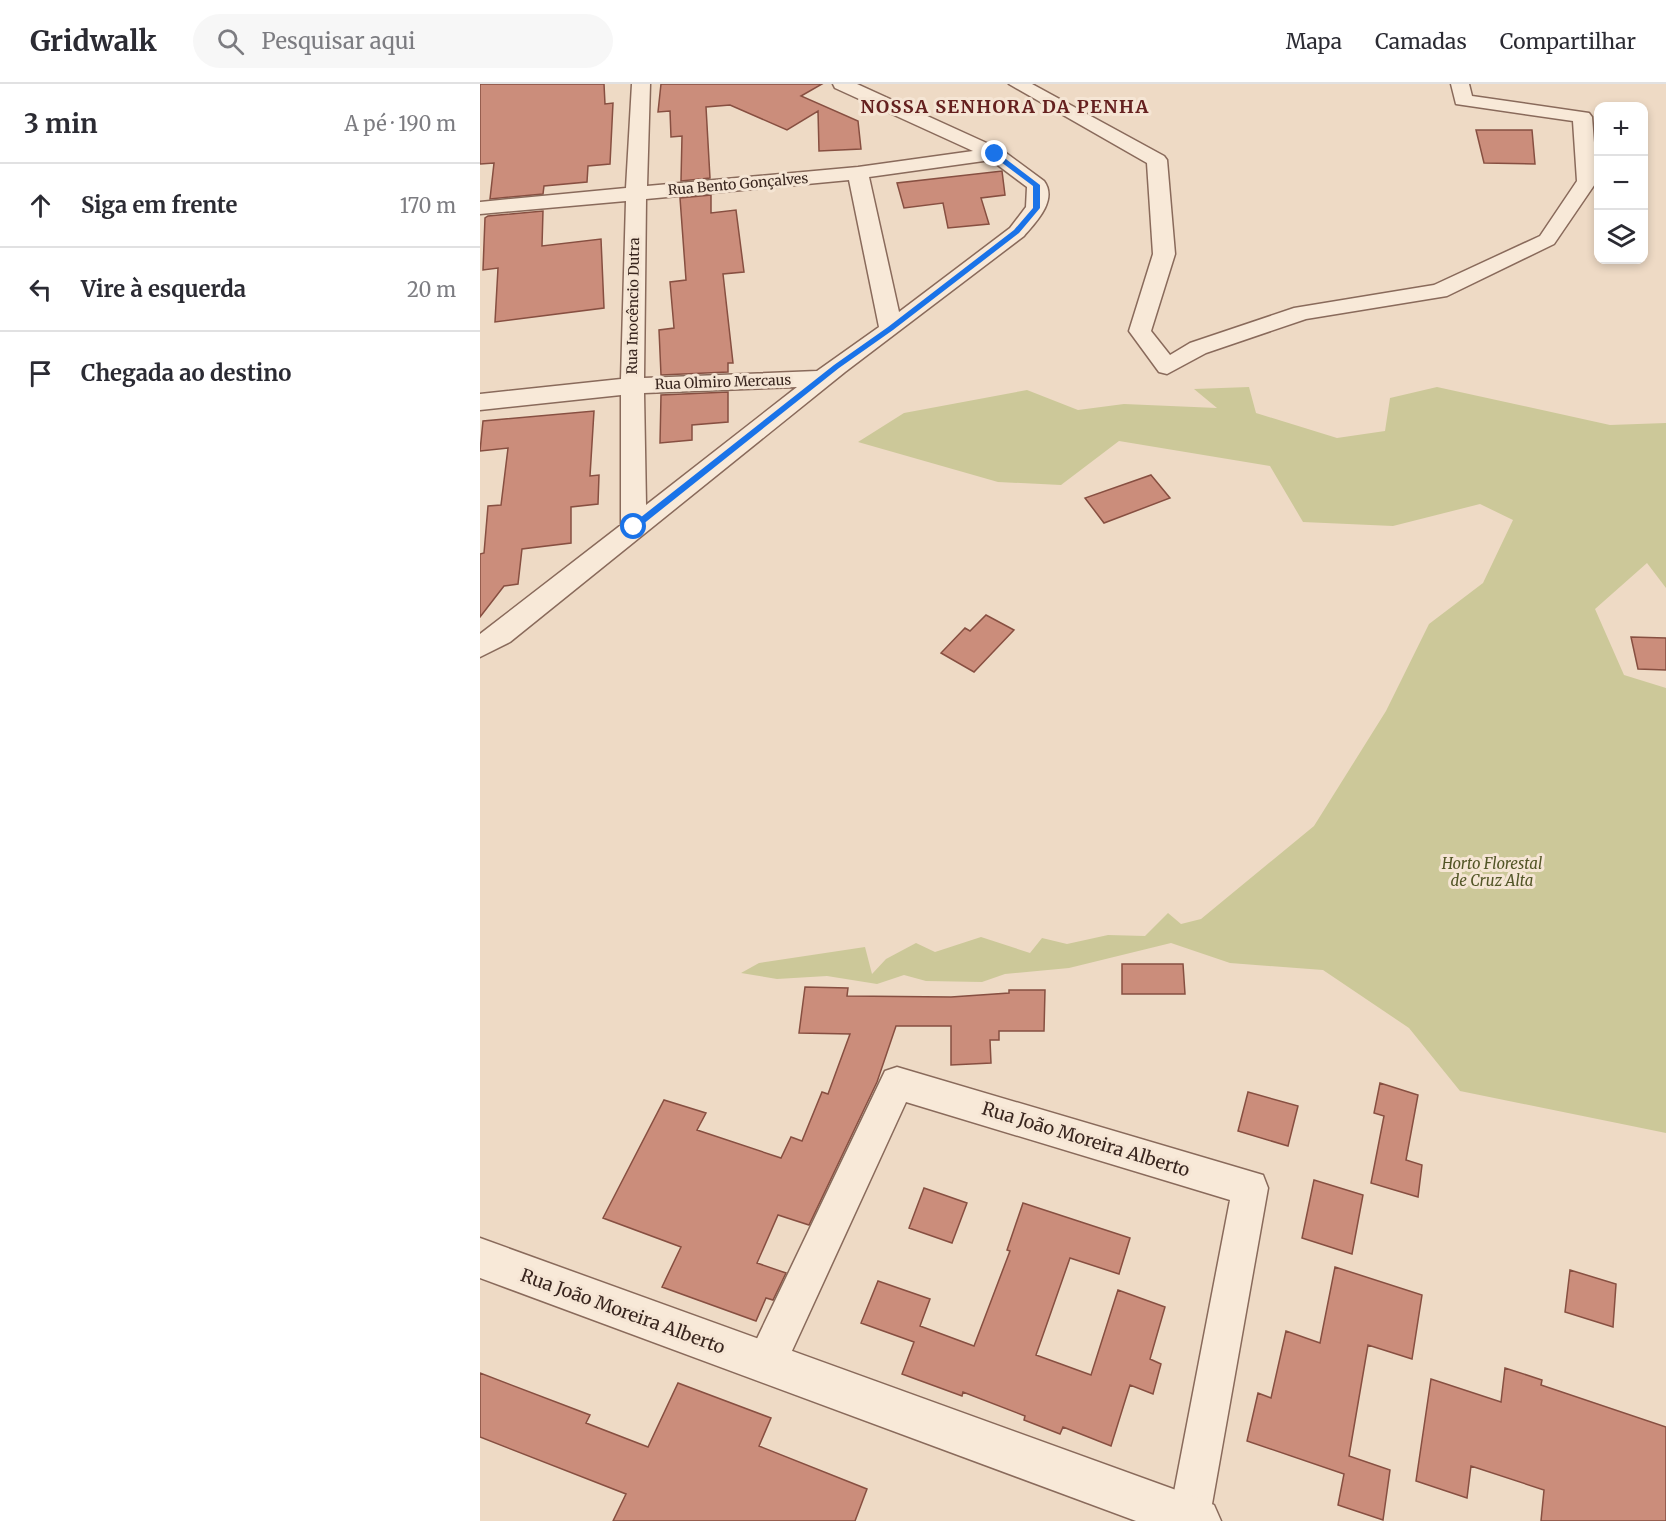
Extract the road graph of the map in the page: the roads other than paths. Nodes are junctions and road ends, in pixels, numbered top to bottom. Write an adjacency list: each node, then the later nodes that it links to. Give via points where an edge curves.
1 (640, 84): 7 (street, Rua Inocêncio Dutra)
2 (842, 84): 5 (street)
3 (1018, 84): 4 (street, via 1157,160 1164,254 1140,331 1167,366 1198,348 1302,313 1439,291 1547,240 1587,181 1582,117 1463,100)
4 (1460, 84)
5 (995, 154): 6 (street, Rua Bento Gonçalves); 9 (street, via 1036,185 1036,208 1017,232)
6 (858, 174): 7 (street, Rua Bento Gonçalves); 9 (street)
7 (635, 194): 8 (street, Rua Bento Gonçalves); 11 (street, Rua Inocêncio Dutra)
8 (480, 208)
9 (891, 329): 10 (street)
10 (823, 378): 11 (street, Rua Olmiro Mercaus); 13 (street)
11 (631, 386): 12 (street, Rua Olmiro Mercaus); 13 (street, Rua Inocêncio Dutra)
12 (480, 402)
13 (634, 527): 14 (street)
14 (480, 647)
15 (480, 1258): 16 (street, Rua João Moreira Alberto)
16 (766, 1363): 17 (street, Rua João Moreira Alberto); 17 (street, Rua João Moreira Alberto, via 897,1083 1250,1188)
17 (1194, 1520)

